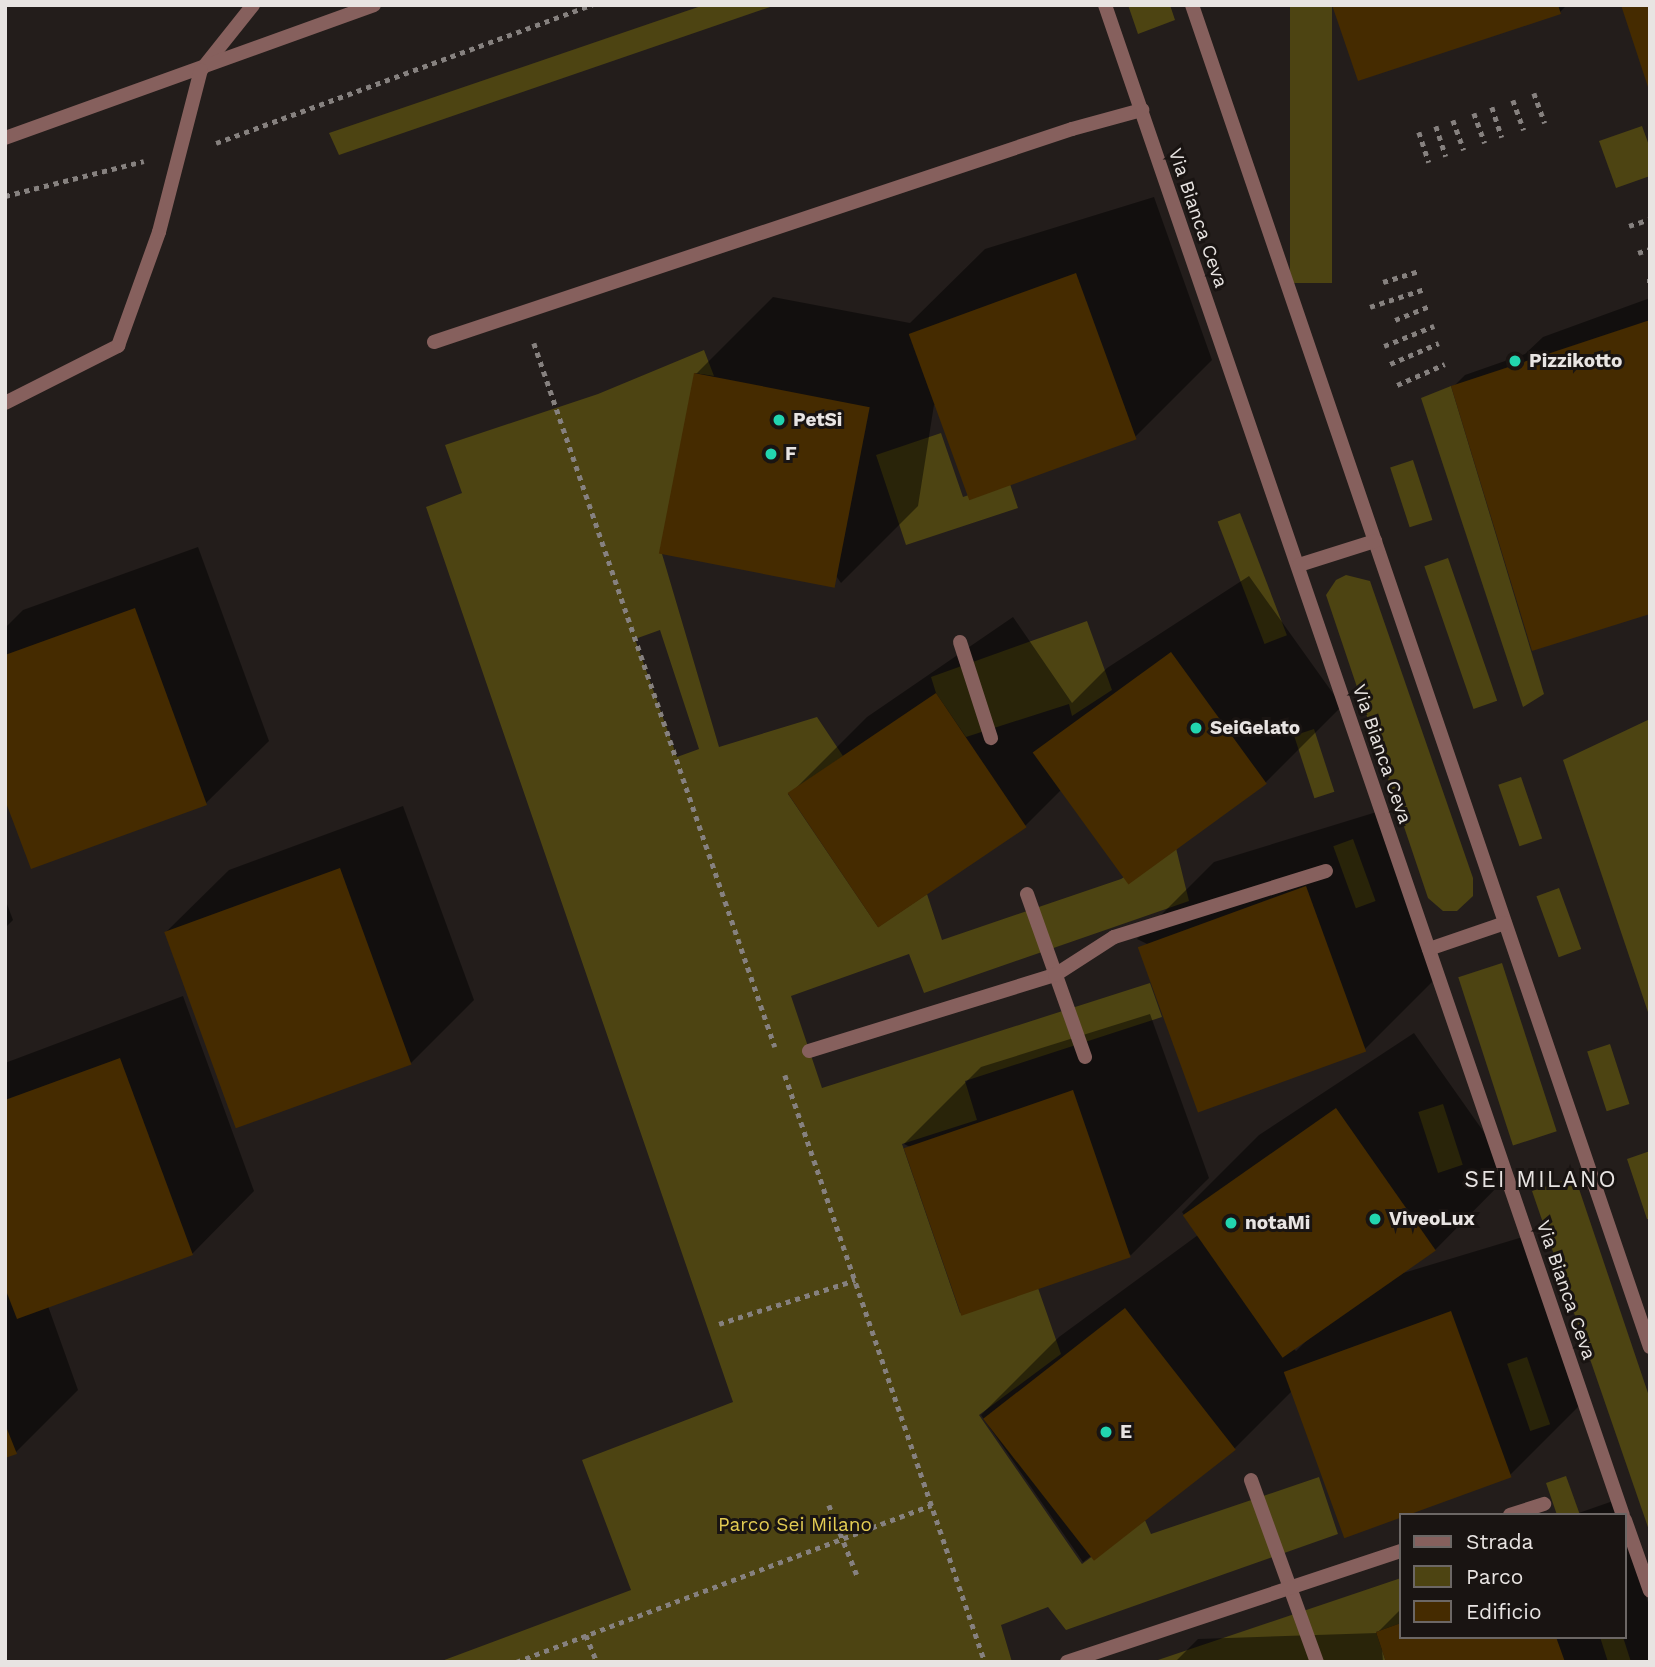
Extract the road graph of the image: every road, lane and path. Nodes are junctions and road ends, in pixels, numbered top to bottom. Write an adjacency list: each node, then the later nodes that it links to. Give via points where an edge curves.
1 (253, 5): 6 (street)
2 (374, 5): 6 (street)
3 (592, 5): 20 (path)
4 (1105, 5): 10 (street, Via Bianca Ceva)
5 (1192, 5): 45 (street)
6 (201, 70): 18 (street); 44 (street, via 159,232 118,346)
7 (1534, 93): 13 (path)
8 (1513, 100): 15 (path)
9 (1492, 107): 17 (path)
10 (1142, 110): 35 (street); 46 (street, Via Bianca Ceva, via 1265,480)
11 (1474, 113): 19 (path)
12 (1453, 120): 21 (path)
13 (1545, 123)
14 (1436, 126): 22 (path)
15 (1524, 130)
16 (1419, 132): 24 (path)
17 (1503, 137)
18 (5, 138)
19 (1485, 143)
20 (204, 147)
21 (1464, 150)
22 (1446, 156)
23 (150, 160): 25 (path)
24 (1429, 162)
25 (5, 196)
26 (1650, 219): 27 (path)
27 (1629, 226)
28 (1650, 249): 29 (path)
29 (1638, 253)
30 (1420, 271): 31 (path)
31 (1383, 282)
32 (1425, 289): 34 (path)
33 (1430, 306): 36 (path)
34 (1370, 307)
35 (524, 312): 38 (street); 56 (path)
36 (1395, 320)
37 (1434, 326): 40 (path)
38 (434, 342)
39 (1439, 343): 41 (path)
40 (1384, 346)
41 (1390, 364)
42 (1445, 364): 43 (path)
43 (1397, 385)
44 (5, 403)
45 (1375, 541): 46 (street); 51 (street)
46 (1299, 565): 52 (street, Via Bianca Ceva)
47 (960, 642): 48 (street)
48 (990, 735)
49 (1326, 871): 53 (street, via 1114,937)
50 (1027, 894): 53 (street)
51 (1505, 923): 52 (street); 60 (street)
52 (1429, 949): 66 (street, Via Bianca Ceva)
53 (1055, 975): 54 (street); 55 (street)
54 (1082, 1050)
55 (809, 1051)
56 (779, 1060)
57 (784, 1073): 58 (path)
58 (855, 1280): 59 (path); 63 (path)
59 (719, 1324)
60 (1650, 1347)
61 (1251, 1479): 71 (street)
62 (829, 1504): 68 (path)
63 (932, 1504): 68 (path); 76 (path)
64 (1544, 1504): 65 (street)
65 (1516, 1513)
66 (1622, 1513)
67 (1627, 1526): 72 (street)
68 (842, 1538): 70 (path); 73 (path)
69 (1400, 1551): 71 (street)
70 (857, 1574)
71 (1291, 1588): 77 (street); 78 (street)
72 (1650, 1591)
73 (586, 1635): 74 (path); 75 (path)
74 (516, 1662)
75 (597, 1662)
76 (985, 1662)
77 (1067, 1662)
78 (1317, 1662)

